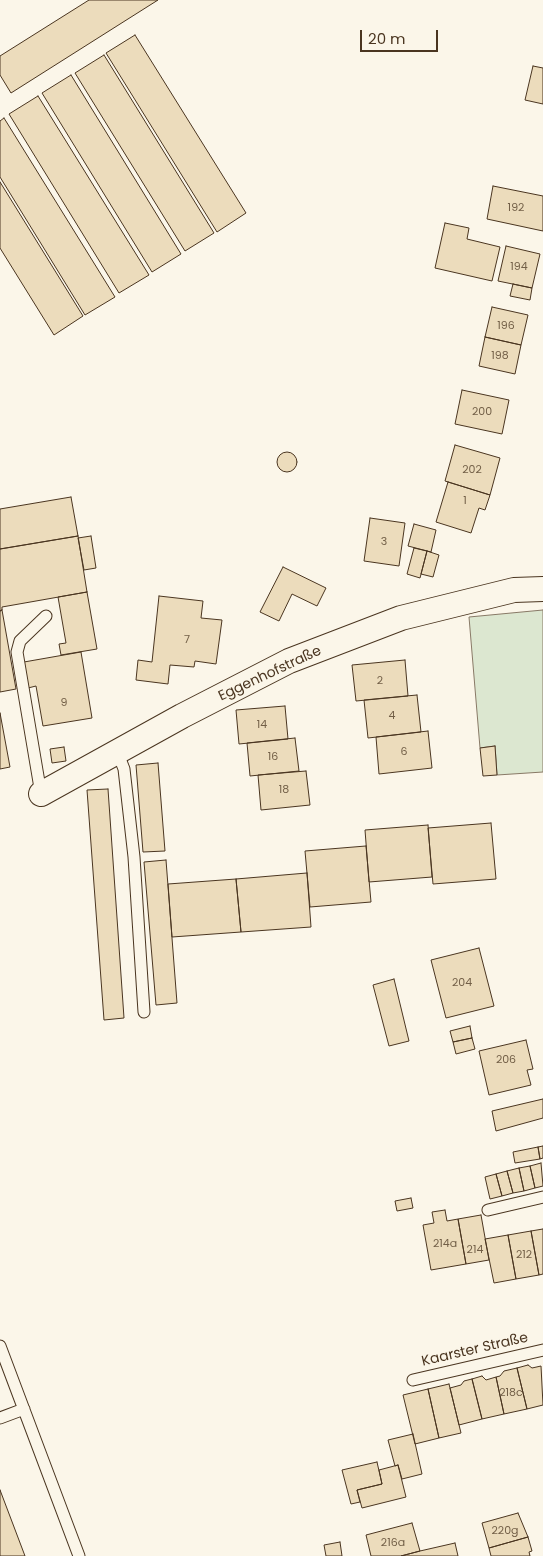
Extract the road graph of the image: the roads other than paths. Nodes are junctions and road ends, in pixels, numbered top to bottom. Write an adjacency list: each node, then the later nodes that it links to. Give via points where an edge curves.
1 (543, 590): 3 (street, Eggenhofstraße, via 514,590 401,618 289,661)
2 (46, 616): 4 (lane, via 20,641 17,652)
3 (117, 751): 4 (street, Eggenhofstraße); 5 (lane, via 124,770 130,828)
4 (41, 794)
5 (144, 1012)
6 (543, 1197): 7 (lane)
7 (488, 1210)
8 (0, 1346): 11 (lane)
9 (543, 1350): 10 (lane, Kaarster Straße)
10 (413, 1380)
11 (24, 1409): 12 (lane); 13 (lane)
12 (0, 1418)
13 (79, 1556)

